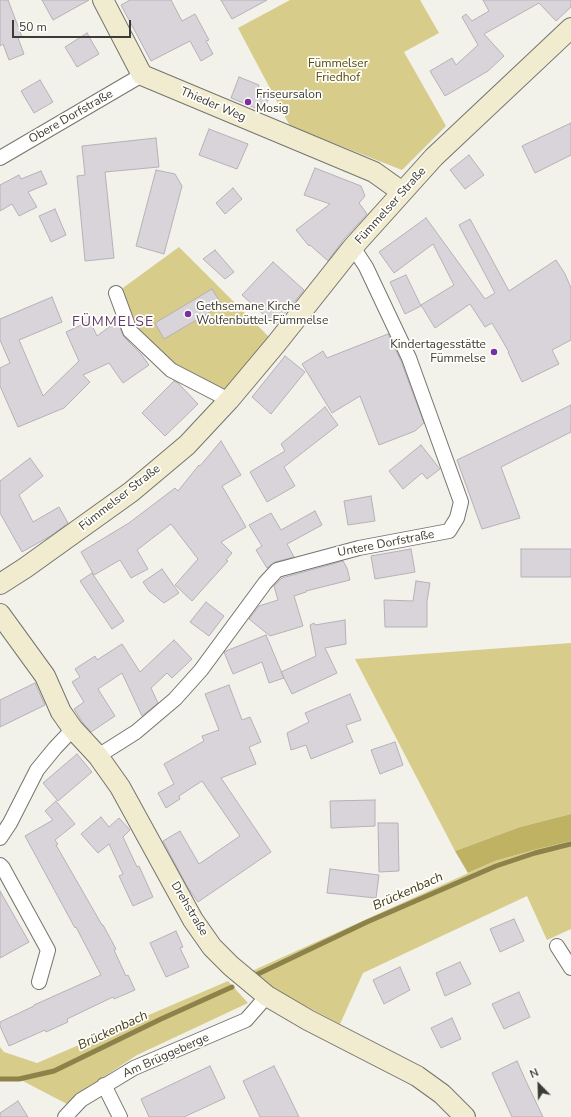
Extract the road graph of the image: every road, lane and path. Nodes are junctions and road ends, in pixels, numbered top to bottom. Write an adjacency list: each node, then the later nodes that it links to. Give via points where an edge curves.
1 (103, 0): 3 (street)
2 (571, 28): 5 (street, Fümmelser Straße, via 454,137)
3 (142, 75): 4 (street, Obere Dorfstraße); 5 (street, Thieder Weg, via 374,172)
4 (0, 158)
5 (402, 192): 6 (street, Fümmelser Straße)
6 (353, 248): 8 (street, Fümmelser Straße); 12 (street, Untere Dorfstraße, via 366,267 409,358 461,502 457,518 449,531 359,548 277,570 265,582 201,670 175,700 136,732)
7 (116, 293): 8 (street, via 130,331 171,370)
8 (229, 400): 9 (street, Fümmelser Straße, via 187,445 131,492)
9 (0, 584)
10 (0, 614): 11 (street, Drehstraße, via 45,676 61,712)
11 (73, 729): 12 (street, Drehstraße); 13 (street, via 37,770)
12 (98, 756): 18 (street, Drehstraße, via 120,787 193,920 212,947)
13 (0, 838)
14 (0, 865): 17 (street, via 48,950)
15 (557, 946): 16 (street)
16 (571, 968)
17 (39, 982)
18 (266, 996): 19 (street, Am Brüggeberge, via 246,1020 134,1068); 22 (street, Drehstraße, via 417,1076 442,1094)
19 (104, 1085): 20 (street, Am Brüggeberge, via 81,1100); 21 (street)
20 (64, 1117)
21 (120, 1117)
22 (465, 1117)

